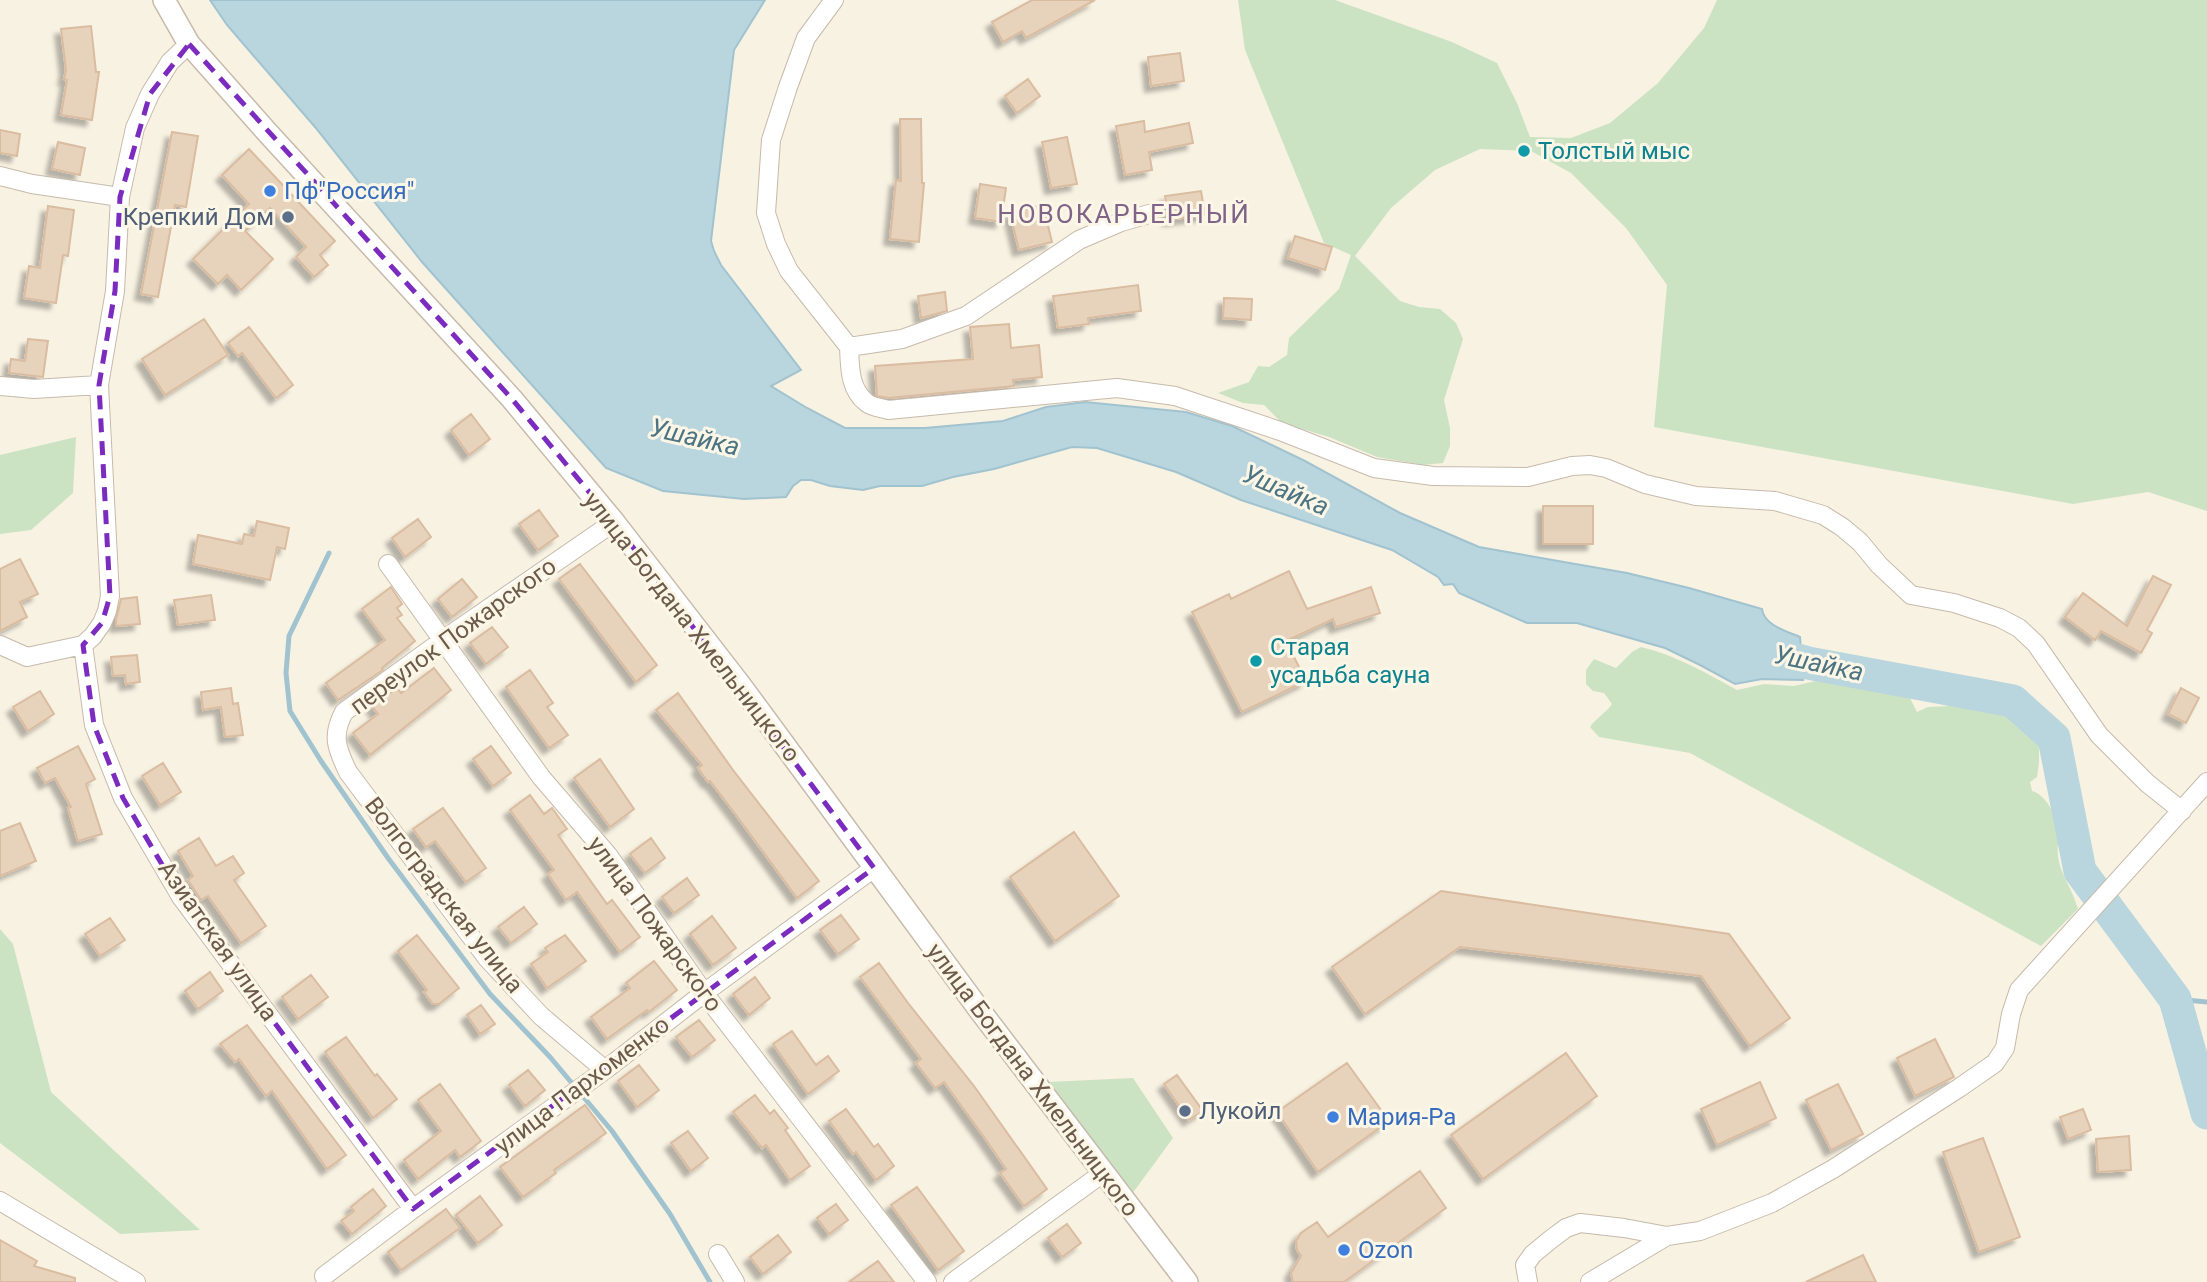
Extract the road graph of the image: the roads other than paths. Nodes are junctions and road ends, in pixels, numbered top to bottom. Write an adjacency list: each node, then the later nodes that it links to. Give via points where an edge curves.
1 (164, 0): 3 (street, улица Богдана Хмельницкого)
2 (834, 0): 7 (street, via 806,38 783,100 771,139 766,213 789,271)
3 (189, 44): 5 (street, via 170,62 150,94 135,128); 10 (street, улица Богдана Хмельницкого, via 512,399)
4 (0, 176): 5 (street)
5 (120, 197): 8 (street, via 115,292)
6 (1149, 214): 7 (street, via 1079,240 966,316 902,339)
7 (849, 346): 17 (street, via 850,378 857,392 868,404 888,410 1117,388 1175,397 1374,468 1433,476 1528,477 1590,465 1696,496 1775,501 1822,515 1860,542 1911,595 1954,603 2019,628 2036,643 2099,735)
8 (99, 385): 9 (street); 14 (street, via 110,596 102,623)
9 (0, 386)
10 (614, 522): 12 (street, переулок Пожарского); 18 (street, улица Богдана Хмельницкого)
11 (388, 564): 12 (street, улица Пожарского)
12 (443, 640): 15 (street, переулок Пожарского, via 344,712 335,734); 19 (street, улица Пожарского, via 541,777 608,855)
13 (0, 645): 14 (street, via 27,657)
14 (83, 645): 23 (street, Азиатская улица, via 94,725 123,798 181,897)
15 (348, 772): 20 (street, Волгоградская улица, via 486,958 541,1016)
16 (2207, 782): 17 (street)
17 (2182, 811): 24 (street, via 2019,990 2005,1048 1995,1063 1833,1169 1772,1203 1700,1231)
18 (874, 868): 19 (street, улица Пархоменко); 21 (street, улица Богдана Хмельницкого)
19 (704, 993): 20 (street, улица Пархоменко); 30 (street, улица Пожарского)
20 (606, 1070): 23 (street, улица Пархоменко)
21 (1103, 1173): 31 (street); 32 (street, улица Богдана Хмельницкого)
22 (0, 1200): 28 (street)
23 (413, 1209): 27 (street, улица Пархоменко)
24 (1667, 1237): 26 (street, via 1580,1223 1532,1254); 33 (street)
25 (718, 1254): 29 (street)
26 (1527, 1274)
27 (324, 1276)
28 (136, 1282)
29 (735, 1282)
30 (927, 1282)
31 (953, 1282)
32 (1186, 1282)
33 (1590, 1282)

